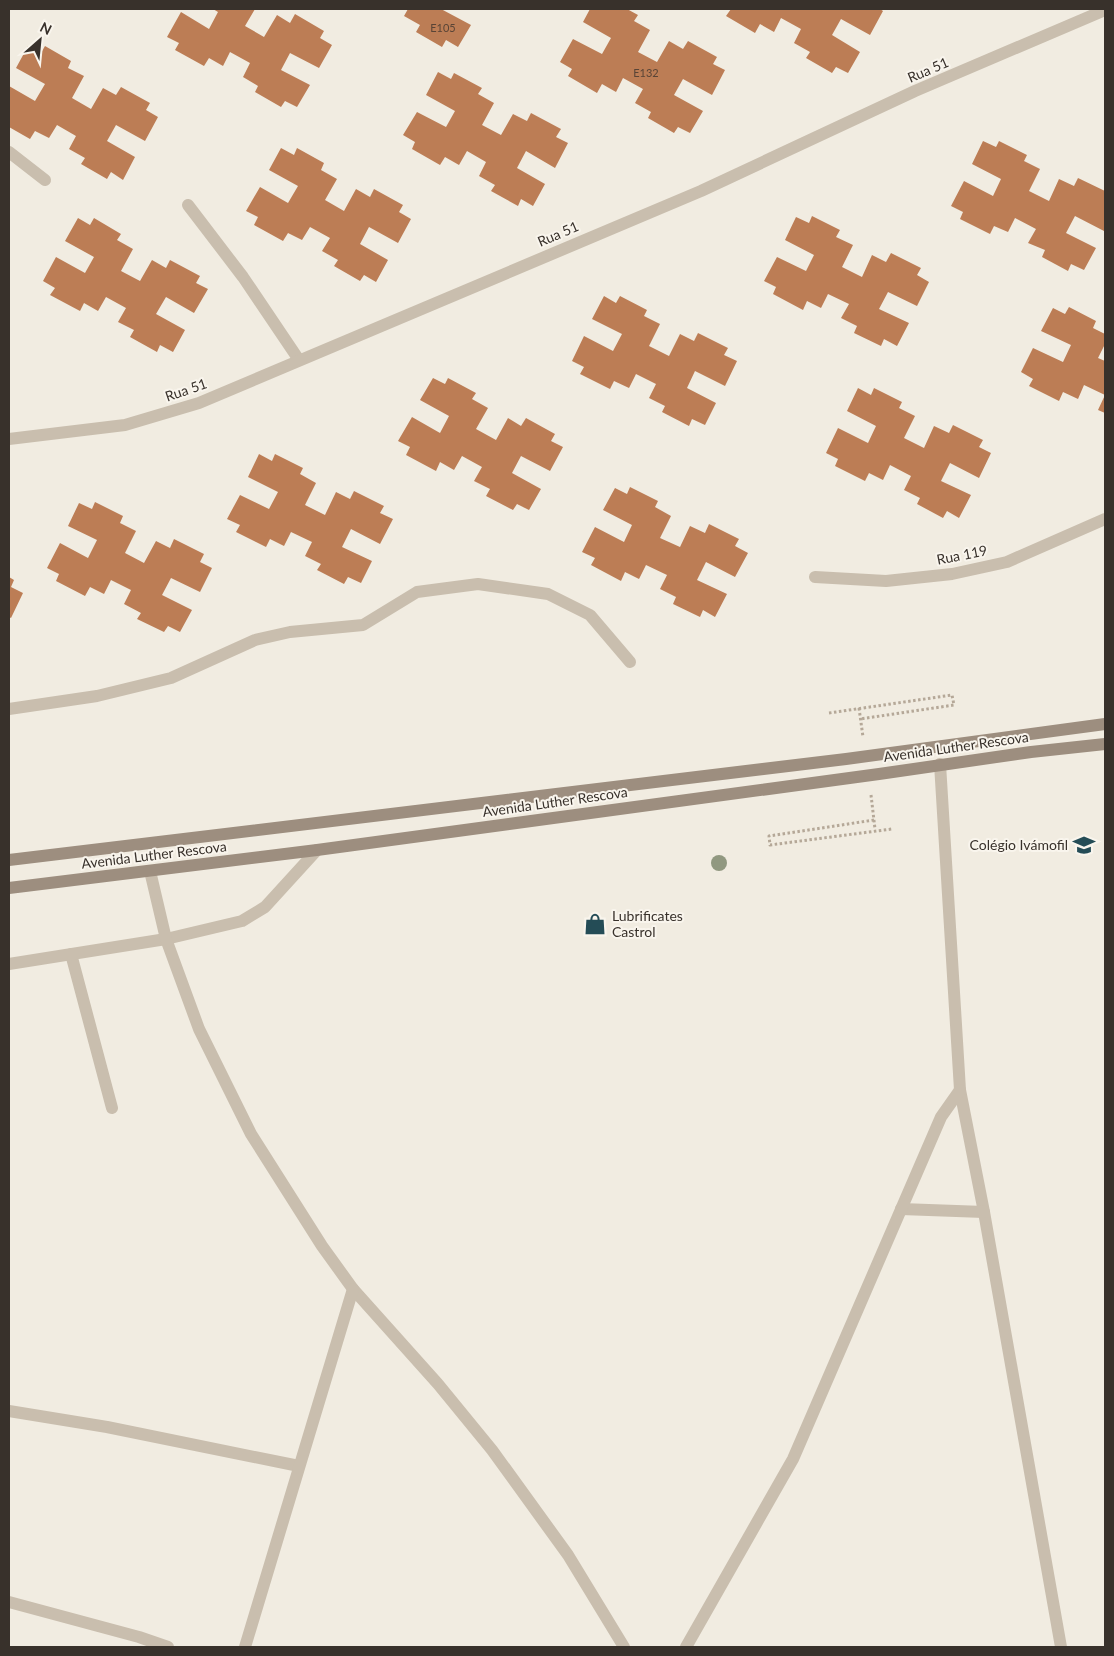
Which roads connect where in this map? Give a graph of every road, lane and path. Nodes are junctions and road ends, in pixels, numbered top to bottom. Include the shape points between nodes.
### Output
1 (1105, 10) edge
2 (9, 152) edge
3 (45, 180) dead end
4 (188, 205) dead end
5 (300, 360) junction
6 (9, 439) edge
7 (1105, 519) edge
8 (815, 577) dead end
9 (630, 662) dead end
10 (9, 709) edge
11 (829, 713) dead end
12 (860, 719) dead end
13 (1105, 724) edge
14 (1105, 744) edge
15 (940, 764) junction
16 (874, 820) dead end
17 (892, 829) dead end
18 (317, 850) junction
19 (9, 860) edge
20 (150, 871) junction
21 (9, 888) edge
22 (166, 939) junction
23 (71, 954) junction
24 (9, 964) edge
25 (960, 1090) junction
26 (112, 1108) dead end
27 (901, 1209) junction
28 (984, 1212) junction
29 (353, 1289) junction
30 (9, 1411) edge
31 (299, 1466) junction
32 (9, 1602) edge
33 (168, 1647) edge
34 (245, 1647) edge
35 (624, 1647) edge
36 (686, 1647) edge
37 (1060, 1647) edge

1 - 5 street, Rua 51 via 701,190
2 - 3 street
4 - 5 street
5 - 6 street, Rua 51 via 199,402 125,425
7 - 8 street, Rua 119 via 1007,562 952,574 886,581
9 - 10 street via 590,615 548,594 478,584 417,592 363,625 290,632 255,640 171,678 97,696
11 - 12 path via 952,696 954,704
13 - 19 main road, Avenida Luther Rescova via 846,759
14 - 15 main road, Avenida Luther Rescova
15 - 18 main road, Avenida Luther Rescova
15 - 25 street
16 - 17 path via 769,836 770,845
18 - 20 main road, Avenida Luther Rescova
18 - 22 street via 264,907 242,921
20 - 21 main road, Avenida Luther Rescova
20 - 22 street
22 - 23 street
22 - 29 street via 199,1029 252,1134
23 - 24 street
23 - 26 street
25 - 27 street via 941,1117
25 - 28 street
27 - 28 street
27 - 36 street via 793,1459
28 - 37 street
29 - 31 street
29 - 35 street via 492,1450 568,1555
30 - 31 street via 107,1427
31 - 34 street
32 - 33 street

